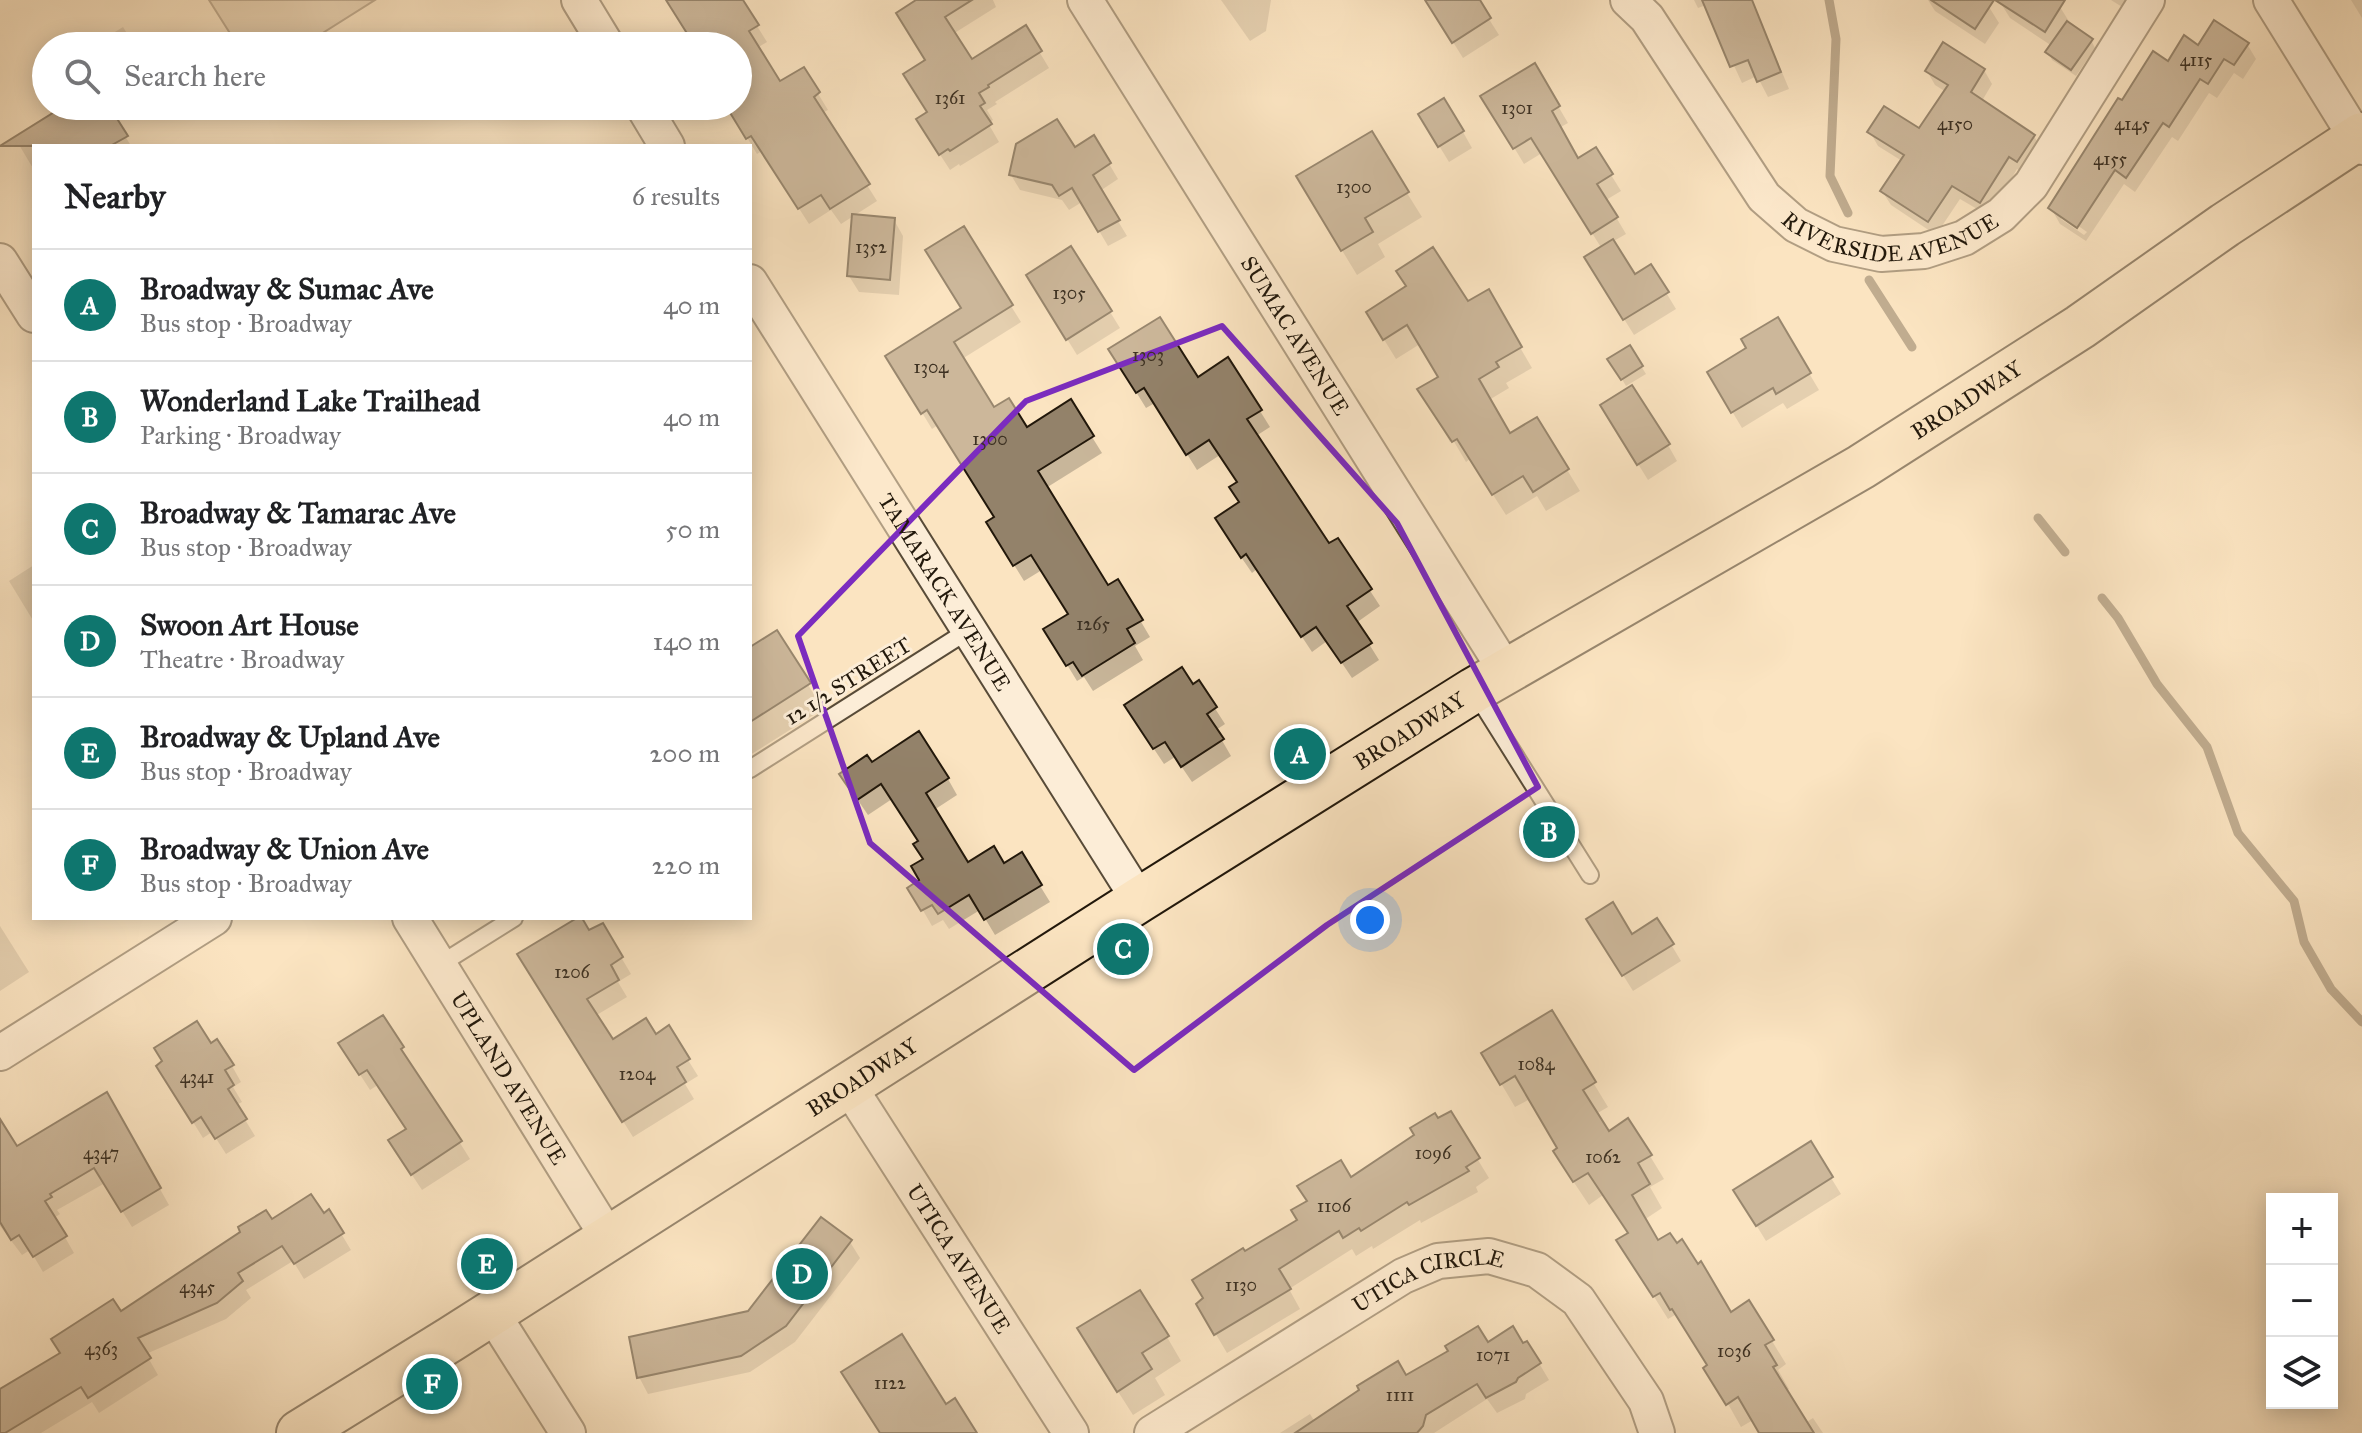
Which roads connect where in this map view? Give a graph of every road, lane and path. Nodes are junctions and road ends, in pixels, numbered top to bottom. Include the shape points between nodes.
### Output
1 (579, 0) edge
2 (1085, 0) edge
3 (1628, 0) edge
4 (2147, 0) edge
5 (2271, 0) edge
6 (598, 32) edge
7 (651, 120) edge
8 (2360, 141) edge
9 (666, 144) edge
10 (0, 261) edge
11 (752, 285) edge
12 (32, 312) edge
13 (969, 630) junction
14 (1490, 681) junction
15 (752, 768) edge
16 (1590, 875) dead end
17 (1139, 900) junction
18 (211, 920) edge
19 (411, 920) edge
20 (511, 920) edge
21 (439, 965) junction
22 (0, 1053) edge
23 (848, 1085) junction
24 (609, 1239) junction
25 (492, 1313) junction
26 (299, 1433) edge
27 (568, 1433) edge
28 (1071, 1433) edge
29 (1152, 1433) edge
30 (1657, 1433) edge

1 - 6 street
2 - 14 street, SUMAC AVENUE
3 - 4 street, RIVERSIDE AVENUE via 1647,18 1764,197 1796,225 1834,244 1881,254 1924,251 1964,238 2001,215 2031,185
5 - 8 street
7 - 9 street
8 - 14 main road, BROADWAY via 1861,467
10 - 12 street
11 - 13 street, TAMARACK AVENUE
13 - 15 lane, 12 1/2 STREET
13 - 17 street, TAMARACK AVENUE
14 - 16 lane
14 - 17 main road, BROADWAY
17 - 23 main road, BROADWAY
18 - 22 street
19 - 21 street, UPLAND AVENUE
20 - 21 lane
21 - 24 street, UPLAND AVENUE
23 - 24 main road, BROADWAY
23 - 28 street, UTICA AVENUE
24 - 25 main road, BROADWAY
25 - 26 main road, BROADWAY
25 - 27 street
29 - 30 street, UTICA CIRCLE via 1403,1276 1438,1261 1489,1256 1537,1270 1578,1300 1646,1401

